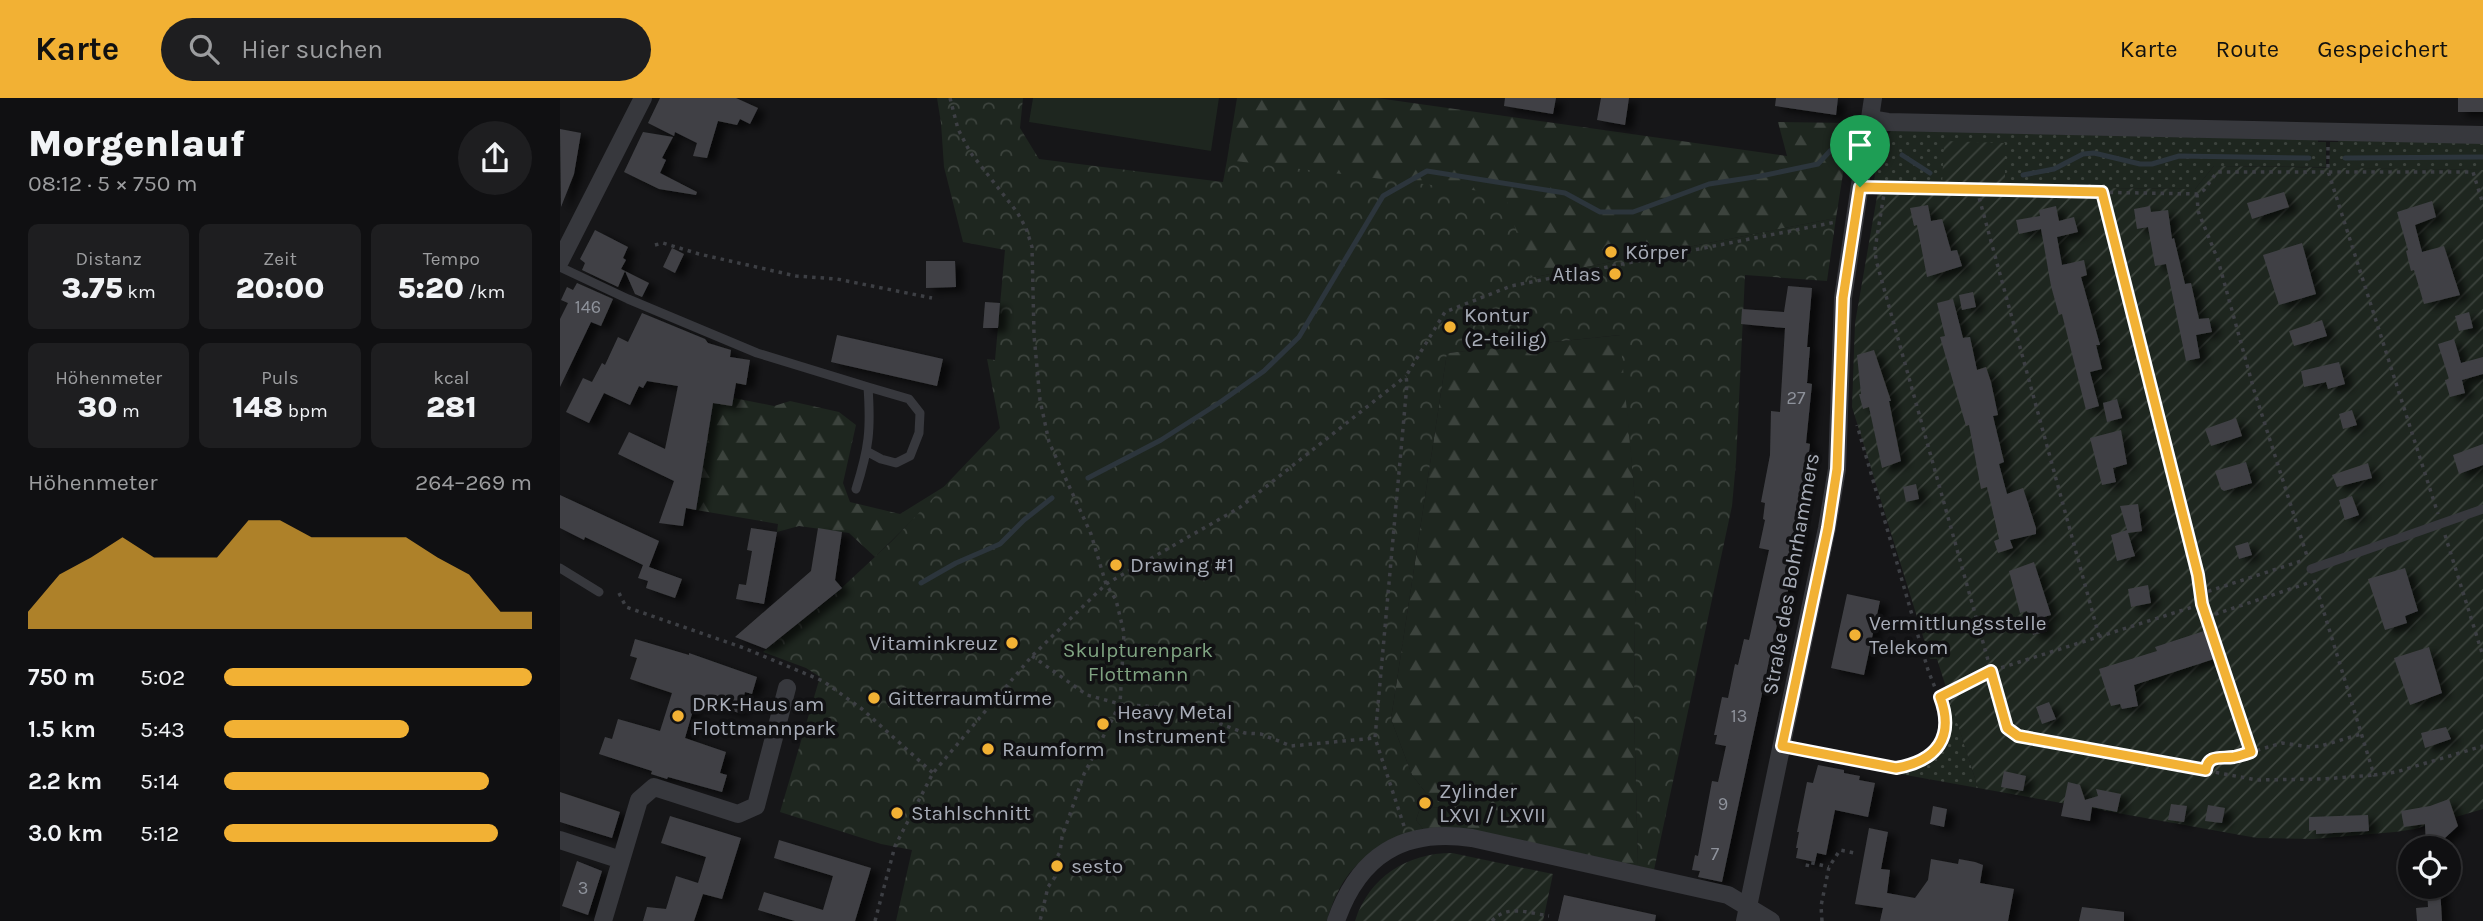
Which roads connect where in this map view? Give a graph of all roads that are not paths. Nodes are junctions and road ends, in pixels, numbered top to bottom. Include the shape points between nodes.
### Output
1 (643, 98) edge
2 (1873, 98) edge
3 (1870, 119) junction
4 (2483, 135) edge
5 (560, 261) edge
6 (560, 267) edge
7 (868, 387) junction
8 (868, 452) junction
9 (856, 489) dead end
10 (2483, 509) edge
11 (560, 568) edge
12 (2311, 569) road end
13 (599, 592) dead end
14 (787, 688) dead end
15 (560, 840) edge
16 (621, 860) junction
17 (1746, 914) edge
18 (603, 921) edge
19 (1336, 921) edge
20 (1771, 921) edge

1 - 5 street
2 - 3 street, Straße des Bohrhammers
3 - 4 street
3 - 17 street, Straße des Bohrhammers via 1843,298 1837,469 1828,528
6 - 7 lane via 757,353
7 - 8 lane
7 - 8 lane via 909,399 920,413 910,457 897,463
8 - 9 lane
10 - 12 lane
11 - 13 lane
14 - 16 street via 756,806 738,814 654,787 639,800
15 - 16 street
16 - 18 street
17 - 19 street via 1728,895 1472,838 1440,835 1408,841 1365,869 1352,885
17 - 20 street

